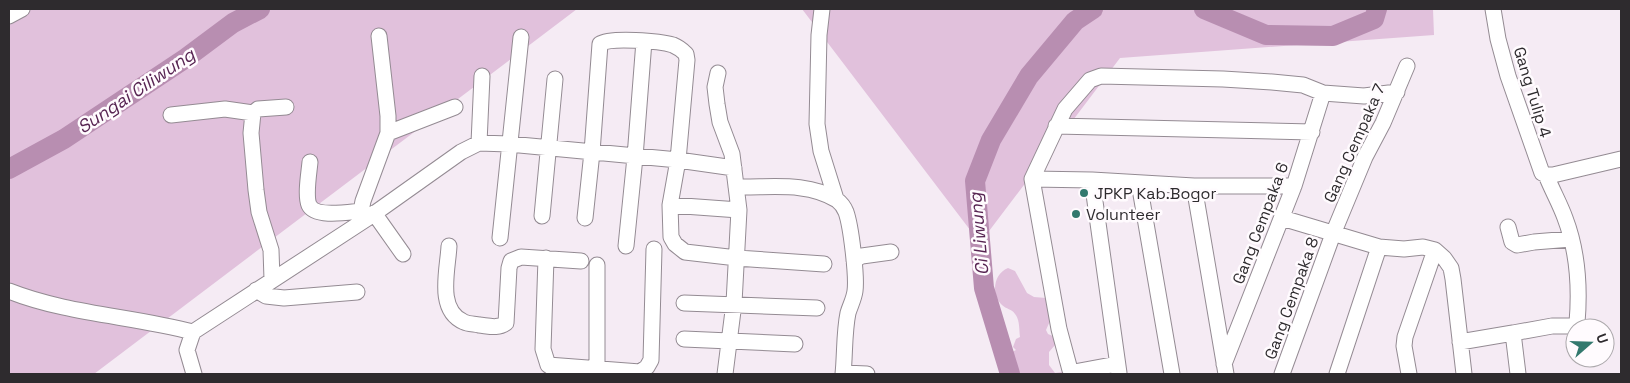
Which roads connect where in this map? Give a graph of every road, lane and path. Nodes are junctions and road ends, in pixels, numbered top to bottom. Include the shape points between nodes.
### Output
1 (22, 9) edge
2 (822, 9) edge
3 (1493, 9) edge
4 (9, 16) edge
5 (379, 36) dead end
6 (521, 37) dead end
7 (644, 41) junction
8 (1408, 66) dead end
9 (718, 73) dead end
10 (482, 76) dead end
11 (556, 79) dead end
12 (1397, 92) junction
13 (1323, 93) junction
14 (286, 107) dead end
15 (455, 107) dead end
16 (253, 113) junction
17 (171, 115) dead end
18 (1056, 126) junction
19 (1312, 132) junction
20 (388, 133) junction
21 (479, 143) junction
22 (510, 144) junction
23 (550, 148) junction
24 (592, 152) junction
25 (635, 157) junction
26 (1621, 159) edge
27 (678, 160) junction
28 (310, 162) dead end
29 (734, 168) junction
30 (1549, 175) junction
31 (1032, 179) junction
32 (1092, 180) junction
33 (1139, 183) junction
34 (1194, 186) junction
35 (1294, 186) junction
36 (736, 188) junction
37 (836, 199) junction
38 (670, 205) junction
39 (738, 210) junction
40 (368, 214) junction
41 (542, 216) dead end
42 (585, 218) dead end
43 (1282, 218) junction
44 (1508, 227) dead end
45 (1333, 234) junction
46 (500, 238) dead end
47 (1571, 239) junction
48 (449, 246) dead end
49 (626, 246) dead end
50 (1379, 247) junction
51 (654, 249) dead end
52 (1435, 250) junction
53 (891, 252) dead end
54 (403, 254) dead end
55 (546, 258) junction
56 (737, 258) junction
57 (854, 260) junction
58 (581, 261) dead end
59 (824, 264) dead end
60 (597, 265) dead end
61 (272, 279) junction
62 (256, 290) junction
63 (9, 291) edge
64 (357, 292) dead end
65 (684, 303) dead end
66 (734, 304) junction
67 (818, 308) dead end
68 (193, 332) junction
69 (1513, 333) junction
70 (684, 339) dead end
71 (730, 341) junction
72 (1460, 342) junction
73 (795, 344) dead end
74 (548, 364) junction
75 (597, 369) junction
76 (1118, 369) edge
77 (1225, 369) edge
78 (844, 373) edge
79 (194, 374) edge
80 (561, 374) edge
81 (725, 374) edge
82 (867, 374) edge
83 (1172, 374) edge
84 (1282, 374) edge
85 (1338, 374) edge
86 (1409, 374) edge
87 (1464, 374) edge
88 (1518, 374) edge

1 - 4 street
2 - 37 street via 817,124 821,151
3 - 30 street, Gang Tulip 4 via 1508,76 1538,165
5 - 20 street
6 - 22 street
7 - 24 street via 610,40 600,44
7 - 25 street
7 - 27 street via 672,45 686,54
8 - 12 street, Gang Cempaka 7
9 - 29 street via 715,87 718,113
10 - 21 street
11 - 23 street
12 - 13 street via 1364,96
12 - 45 street, Gang Cempaka 7
13 - 18 street via 1303,85 1272,82 1100,76 1090,80 1065,109
13 - 19 street, Gang Cempaka 6
14 - 16 street via 258,109
15 - 20 street
16 - 17 street via 225,109
16 - 61 street via 251,132 258,212 271,250
18 - 19 street
18 - 31 street
19 - 35 street, Gang Cempaka 6
20 - 40 street via 368,187
21 - 22 street
21 - 40 street
22 - 23 street
22 - 46 street
23 - 24 street
23 - 41 street
24 - 25 street
24 - 42 street
25 - 27 street
25 - 49 street
26 - 30 street
27 - 29 street
27 - 38 street
28 - 40 street via 310,207 323,213
29 - 36 street
30 - 47 street, Gang Tulip 4
31 - 32 street
31 - 76 street via 1059,329 1070,370
32 - 33 street
32 - 76 street
33 - 34 street
33 - 83 street
34 - 35 street
34 - 77 street
35 - 43 street, Gang Cempaka 6
36 - 37 street via 795,186
36 - 39 street
37 - 57 street via 846,210
38 - 39 street
38 - 56 street via 671,237 685,252
39 - 56 street
40 - 54 street
40 - 61 street
43 - 45 street
43 - 77 street, Gang Cempaka 6
44 - 47 street via 1516,246
45 - 50 street
45 - 84 street, Gang Cempaka 8
47 - 69 street, Gang Tulip 4 via 1579,280 1576,324
48 - 55 street via 448,306 464,322 491,327 501,327 506,323 511,261 521,257
50 - 52 street
50 - 85 street
51 - 75 street via 651,360 640,372
52 - 72 street via 1451,268 1454,279
52 - 86 street via 1405,337
53 - 57 street
55 - 58 street
55 - 74 street via 543,348
56 - 59 street
56 - 66 street
57 - 78 street via 855,291 848,314
60 - 75 street
61 - 62 street
62 - 64 street via 266,296 284,298
62 - 68 street
63 - 68 street via 50,304
65 - 66 street
66 - 67 street
66 - 71 street
68 - 79 street via 187,350
69 - 72 street
69 - 88 street
70 - 71 street
71 - 73 street
71 - 81 street
72 - 87 street
74 - 75 street
74 - 80 street
78 - 82 street

